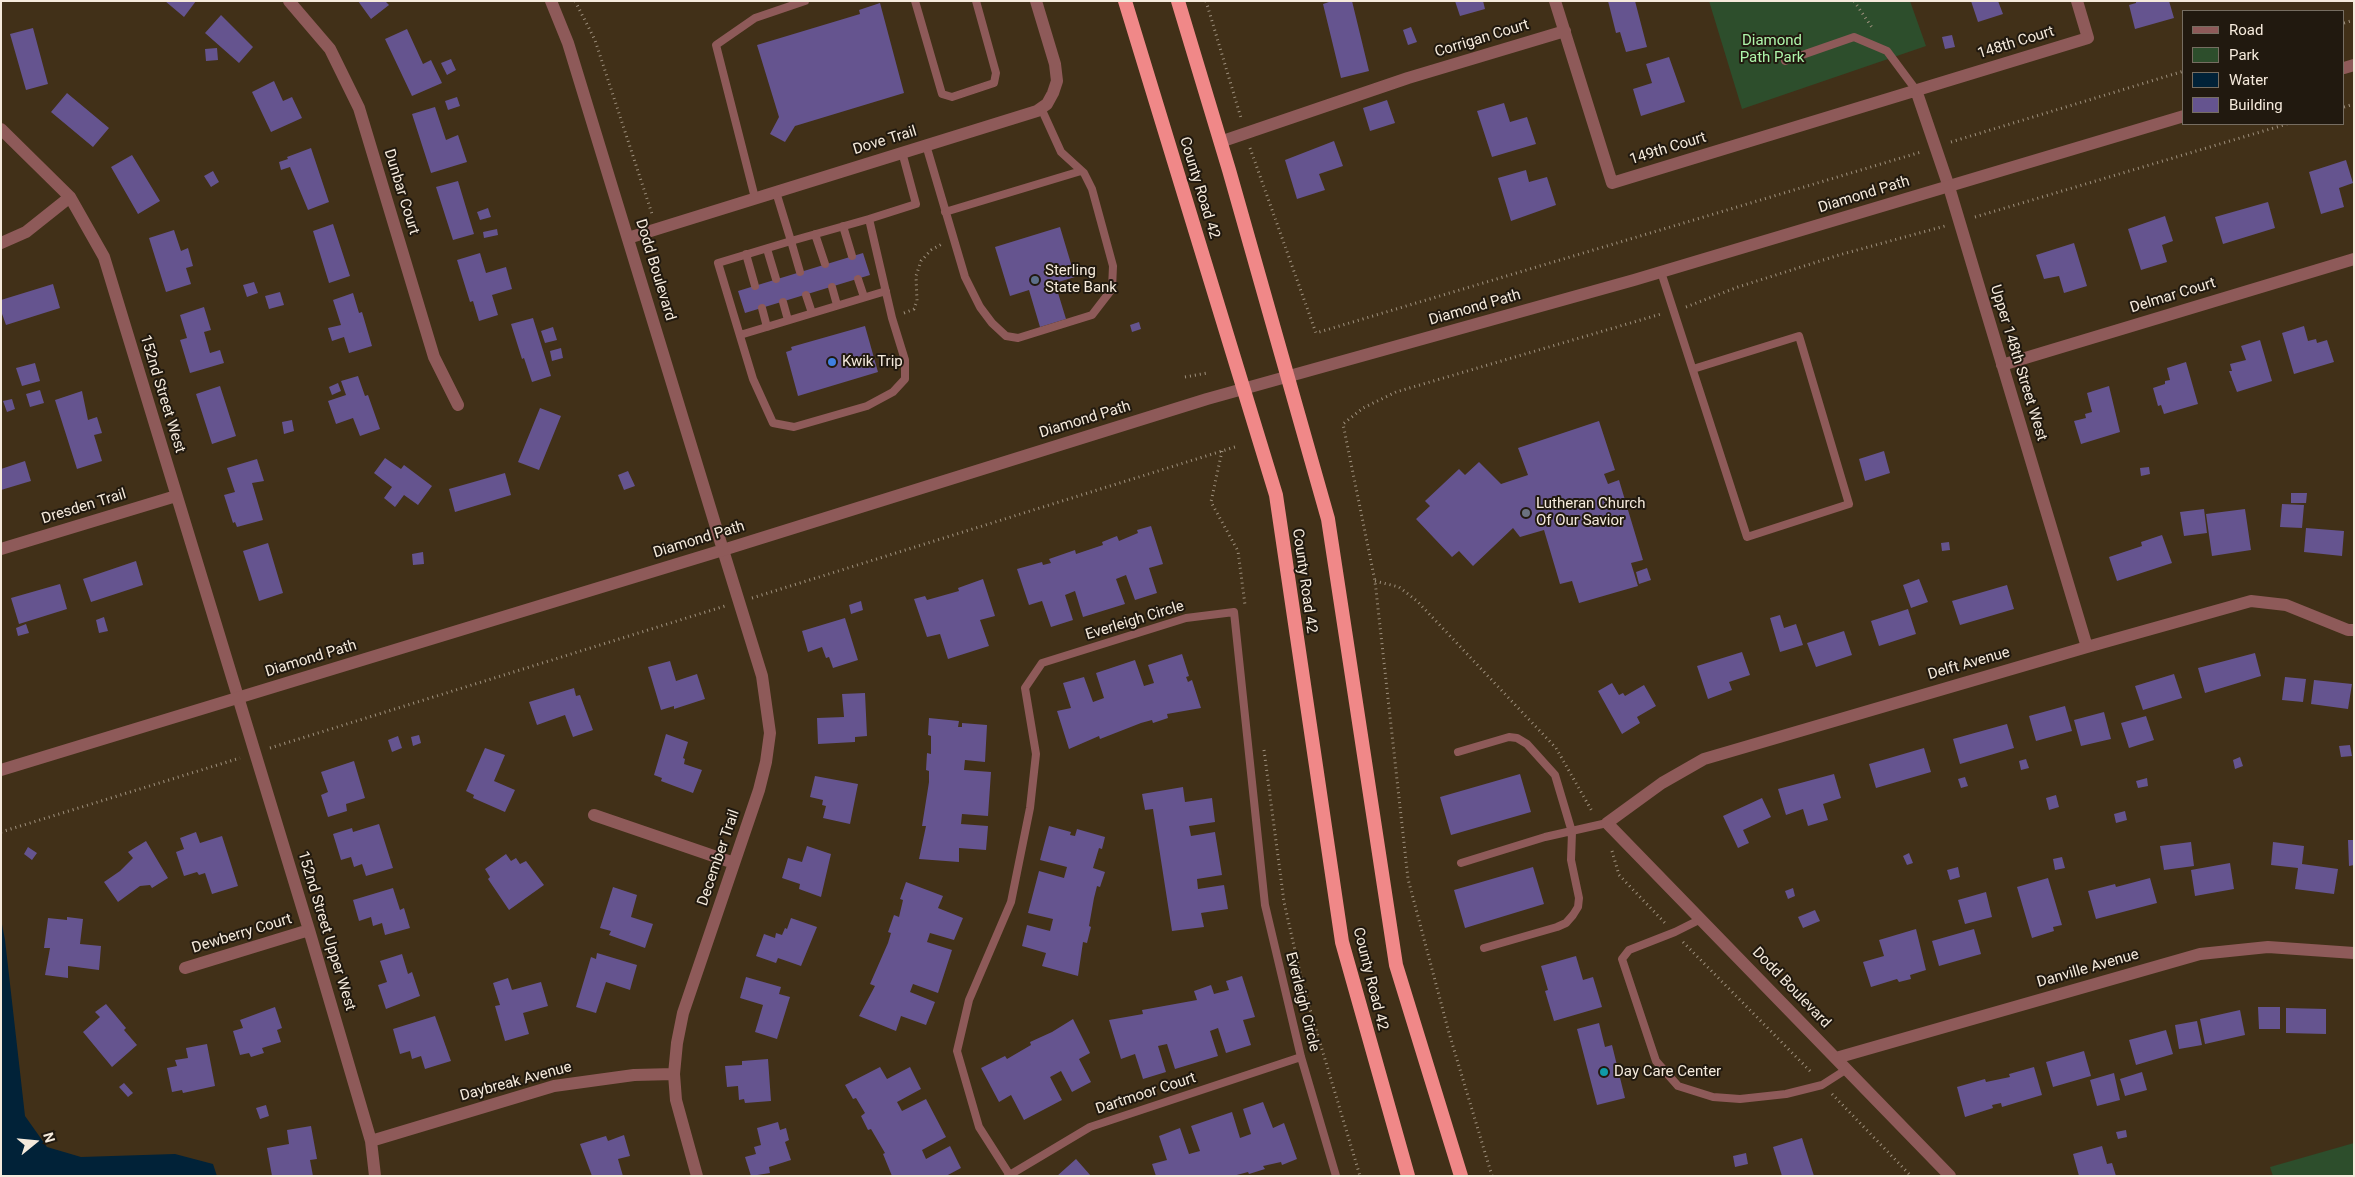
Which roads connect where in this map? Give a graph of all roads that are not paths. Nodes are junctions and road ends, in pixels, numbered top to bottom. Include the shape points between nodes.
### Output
1 (289, 1) edge
2 (551, 1) edge
3 (805, 1) edge
4 (915, 1) edge
5 (976, 1) edge
6 (1036, 1) edge
7 (1125, 1) edge
8 (1178, 1) edge
9 (1555, 1) edge
10 (2077, 1) edge
11 (1565, 31) junction
12 (1785, 61) dead end
13 (1916, 90) junction
14 (1041, 108) junction
15 (2182, 117) edge
16 (1, 129) edge
17 (1220, 142) junction
18 (926, 145) junction
19 (902, 152) junction
20 (1081, 170) junction
21 (1949, 187) junction
22 (776, 192) junction
23 (70, 198) junction
24 (755, 198) junction
25 (945, 212) junction
26 (869, 219) junction
27 (843, 226) junction
28 (815, 234) junction
29 (628, 238) junction
30 (791, 242) junction
31 (1, 244) edge
32 (767, 248) junction
33 (746, 254) junction
34 (852, 256) dead end
35 (2354, 258) edge
36 (825, 264) dead end
37 (800, 272) dead end
38 (1661, 272) junction
39 (776, 279) dead end
40 (858, 279) dead end
41 (755, 286) dead end
42 (832, 287) dead end
43 (886, 291) junction
44 (806, 295) dead end
45 (864, 297) junction
46 (783, 302) dead end
47 (837, 305) junction
48 (762, 308) dead end
49 (812, 313) junction
50 (788, 320) junction
51 (767, 327) junction
52 (740, 336) junction
53 (2002, 365) junction
54 (1692, 369) junction
55 (1286, 378) junction
56 (1244, 389) junction
57 (458, 405) dead end
58 (176, 496) junction
59 (1, 549) edge
60 (723, 550) junction
61 (2354, 630) edge
62 (2087, 647) junction
63 (238, 698) junction
64 (1458, 752) dead end
65 (1, 770) edge
66 (594, 815) dead end
67 (1607, 823) junction
68 (1572, 832) junction
69 (734, 863) junction
70 (1461, 863) dead end
71 (1701, 919) junction
72 (309, 930) junction
73 (1484, 948) dead end
74 (2354, 952) edge
75 (185, 968) dead end
76 (1301, 1057) junction
77 (1836, 1058) junction
78 (1847, 1069) junction
79 (674, 1074) junction
80 (371, 1141) junction
81 (1008, 1175) edge
82 (375, 1176) edge
83 (697, 1176) edge
84 (1336, 1176) edge
85 (1408, 1176) edge
86 (1461, 1176) edge
87 (1950, 1176) edge

1 - 57 street, Dunbar Court via 330,49 359,108 434,357
2 - 29 street, Dodd Boulevard via 568,43
3 - 24 lane via 755,18 716,45
4 - 5 lane via 942,94 952,96 994,83 996,73
6 - 14 street via 1057,81 1053,93
7 - 56 highway, County Road 42
8 - 17 highway, County Road 42
9 - 11 street, 149th Court
10 - 13 street, 148th Court via 2088,38
11 - 13 street, 149th Court via 1612,183
11 - 17 street, Corrigan Court via 1408,78
12 - 13 lane via 1854,37 1887,51
13 - 21 street, Upper 148th Street West
14 - 18 street, Dove Trail
14 - 20 lane via 1061,152
15 - 21 street, Diamond Path
16 - 23 street, 152nd Street West
17 - 55 highway, County Road 42
18 - 19 street, Dove Trail
18 - 25 lane
19 - 22 street, Dove Trail
19 - 26 lane via 916,204
20 - 25 lane
20 - 25 lane via 1092,189 1113,266 1112,289 1092,316 1018,338 1006,336 980,307 965,277
21 - 38 street, Diamond Path
21 - 53 street, Upper 148th Street West
22 - 24 street, Dove Trail
22 - 30 lane
23 - 31 street via 26,232
23 - 58 street, 152nd Street West via 104,257
24 - 29 street, Dove Trail
26 - 27 lane
26 - 43 lane
27 - 28 lane
27 - 34 lane
28 - 30 lane
28 - 36 lane
29 - 60 street, Dodd Boulevard
30 - 32 lane
30 - 37 lane
32 - 33 lane
32 - 39 lane
33 - 41 lane
33 - 52 lane via 718,262
35 - 53 street, Delmar Court
38 - 54 lane
38 - 55 street, Diamond Path
40 - 45 lane
42 - 47 lane
43 - 45 lane
43 - 52 lane via 905,360 905,379 893,392 866,406 794,427 773,423 753,379
44 - 49 lane
45 - 47 lane
46 - 50 lane
47 - 49 lane
48 - 51 lane
49 - 50 lane
50 - 51 lane
51 - 52 lane
53 - 62 street, Upper 148th Street West
54 - 54 lane via 1747,537 1849,504 1799,336
55 - 56 street, Diamond Path
55 - 86 highway, County Road 42 via 1328,519 1396,965
56 - 60 street, Diamond Path
56 - 85 highway, County Road 42 via 1276,495 1342,942
58 - 59 street, Dresden Trail
58 - 63 street, 152nd Street West
60 - 63 street, Diamond Path
60 - 69 street, December Trail via 762,676 770,733 759,790
61 - 62 street, Delft Avenue via 2286,605 2251,601
62 - 67 street, Delft Avenue via 1704,759 1662,783
63 - 65 street, Diamond Path
63 - 72 street, 152nd Street Upper West
64 - 68 lane via 1509,737 1527,744 1555,775
66 - 69 street
67 - 68 lane
67 - 71 street, Dodd Boulevard
68 - 70 lane via 1544,837
68 - 73 lane via 1570,860 1579,898 1573,916 1557,927
69 - 79 street, December Trail via 682,1013
71 - 77 street, Dodd Boulevard
71 - 78 lane via 1629,950 1622,959 1656,1061 1678,1086 1713,1097 1740,1099 1786,1094 1822,1084
72 - 75 street, Dewberry Court
72 - 80 street, 152nd Street Upper West
74 - 77 street, Danville Avenue via 2268,947 2200,954
76 - 81 lane, Dartmoor Court via 1090,1128
76 - 81 lane, Everleigh Circle via 1265,905 1234,612 1186,618 1042,663 1025,688 1036,754 1030,808 1010,902 969,1000 957,1050 979,1127
76 - 84 lane, Everleigh Circle
77 - 78 street, Dodd Boulevard
78 - 87 street, Dodd Boulevard
79 - 80 street, Daybreak Avenue via 634,1075 554,1086
79 - 83 street, December Trail via 676,1100
80 - 82 street, 152nd Street Upper West

